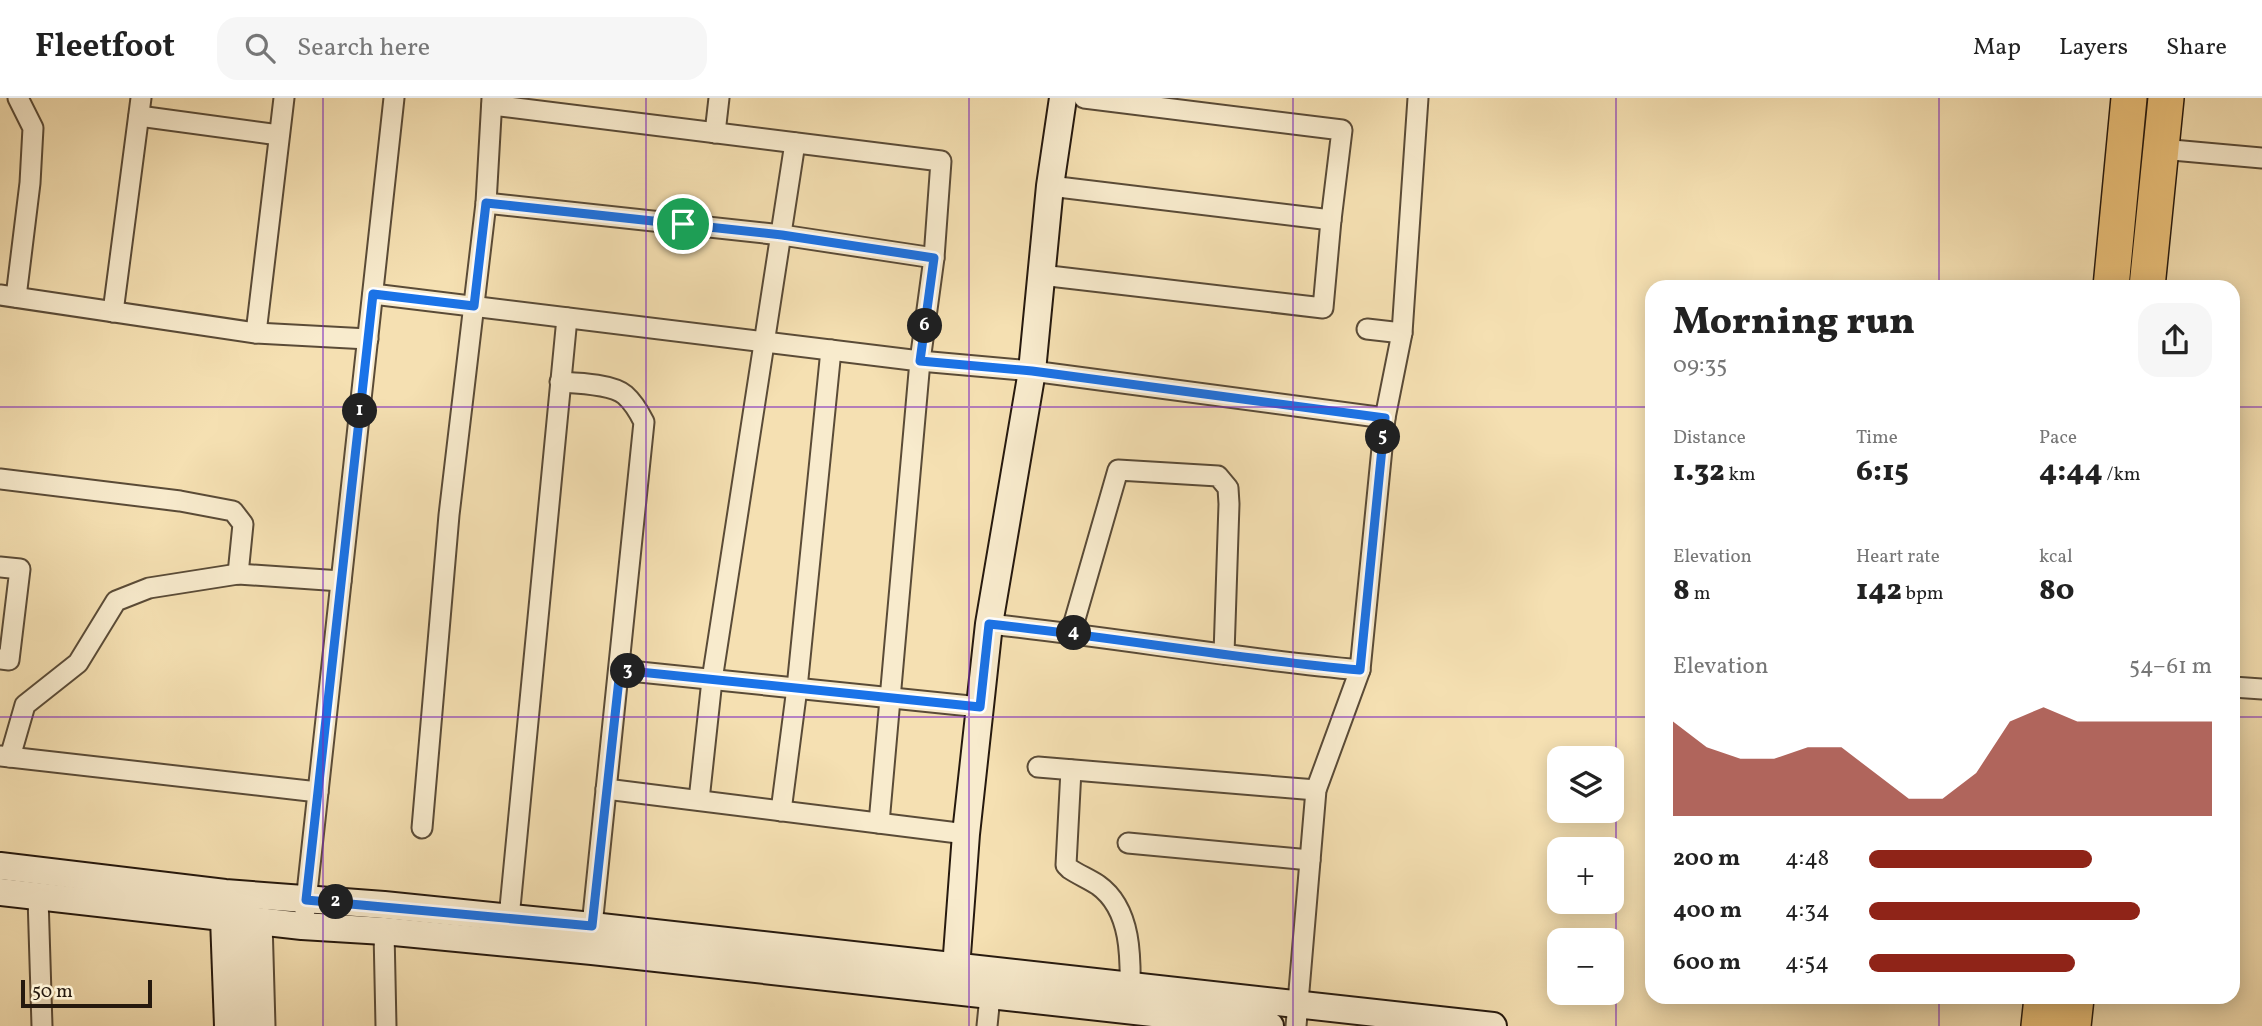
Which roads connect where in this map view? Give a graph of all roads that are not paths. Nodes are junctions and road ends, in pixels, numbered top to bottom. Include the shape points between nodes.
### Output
1 (18, 98) edge
2 (284, 98) edge
3 (394, 98) edge
4 (719, 98) edge
5 (1063, 98) edge
6 (1084, 98) edge
7 (1418, 98) edge
8 (2129, 98) edge
9 (2166, 98) edge
10 (492, 102) edge
11 (140, 107) edge
12 (715, 132) junction
13 (279, 135) junction
14 (795, 142) junction
15 (2161, 149) junction
16 (2262, 158) edge
17 (1050, 186) junction
18 (486, 203) junction
19 (1331, 220) junction
20 (782, 235) junction
21 (934, 258) junction
22 (1041, 275) junction
23 (2112, 280) edge
24 (2148, 280) edge
25 (373, 294) junction
26 (8, 296) edge
27 (474, 306) junction
28 (113, 312) junction
29 (567, 318) junction
30 (1367, 329) dead end
31 (256, 333) junction
32 (1402, 333) junction
33 (368, 339) junction
34 (763, 343) junction
35 (831, 350) junction
36 (920, 361) junction
37 (1032, 371) junction
38 (560, 382) junction
39 (1385, 418) junction
40 (0, 479) edge
41 (0, 567) edge
42 (238, 574) junction
43 (341, 581) junction
44 (989, 624) junction
45 (1071, 633) junction
46 (1224, 654) junction
47 (0, 659) edge
48 (620, 670) junction
49 (1360, 670) junction
50 (712, 680) junction
51 (2240, 687) edge
52 (797, 688) junction
53 (2262, 689) edge
54 (889, 698) junction
55 (980, 707) junction
56 (5, 757) edge
57 (1038, 767) dead end
58 (1071, 770) junction
59 (606, 789) junction
60 (1316, 790) junction
61 (318, 792) junction
62 (699, 800) junction
63 (781, 811) junction
64 (879, 823) junction
65 (422, 828) dead end
66 (966, 834) junction
67 (1128, 843) dead end
68 (1310, 860) junction
69 (0, 866) edge
70 (0, 892) edge
71 (38, 897) junction
72 (305, 913) junction
73 (509, 918) junction
74 (243, 919) junction
75 (592, 926) junction
76 (384, 930) junction
77 (957, 968) junction
78 (990, 996) junction
79 (2041, 1004) edge
80 (2075, 1004) edge
81 (1134, 1008) edge
82 (1297, 1014) edge
83 (1392, 1020) edge
84 (42, 1026) edge
85 (228, 1026) edge
86 (246, 1026) edge
87 (265, 1026) edge
88 (386, 1026) edge
89 (987, 1026) edge
90 (1270, 1026) edge
91 (1493, 1026) edge
92 (2039, 1026) edge
93 (2073, 1026) edge

1 - 26 street via 33,128 30,183
2 - 13 street
3 - 25 street
4 - 12 street
5 - 17 street
6 - 19 street via 1342,130
7 - 32 street
8 - 23 highway
9 - 15 highway
10 - 12 street
10 - 18 street
11 - 13 street
11 - 28 street
12 - 14 street
13 - 31 street
14 - 20 street
14 - 21 street via 941,161
15 - 16 street
15 - 24 highway
17 - 19 street
17 - 22 street
18 - 20 street
18 - 27 street
19 - 22 street via 1323,308
20 - 21 street
20 - 34 street
21 - 36 street
22 - 37 street
25 - 27 street
25 - 33 street
26 - 28 street
27 - 29 street
27 - 65 street via 449,515
28 - 31 street
29 - 34 street
29 - 38 street
30 - 32 street
31 - 33 street
32 - 39 street
33 - 43 street
34 - 35 street
34 - 50 street
35 - 36 street
35 - 52 street
36 - 37 street
36 - 54 street
37 - 39 street
37 - 44 street
38 - 48 street via 623,393 644,422
38 - 73 street
39 - 49 street
40 - 42 street via 233,511 243,524
41 - 47 street via 20,569 9,660
42 - 43 street
42 - 56 street via 149,589 116,601 78,663 26,705
43 - 61 street
44 - 45 street
44 - 55 street
45 - 46 street
45 - 46 street via 1118,470 1218,476 1228,488 1229,504
46 - 49 street
48 - 50 street
48 - 59 street
49 - 60 street
50 - 52 street
50 - 62 street
51 - 53 street
52 - 54 street
52 - 63 street
54 - 55 street
54 - 64 street
55 - 66 street
56 - 61 street
57 - 58 street
58 - 60 street
58 - 81 street via 1066,865 1106,892 1124,921
59 - 62 street
59 - 75 street
60 - 68 street
61 - 72 street
62 - 63 street
63 - 64 street
64 - 66 street
66 - 77 street
67 - 68 street
68 - 82 street
69 - 72 street
70 - 71 street
71 - 74 street
71 - 84 street
72 - 73 street
72 - 74 street
72 - 76 street
73 - 75 street
74 - 85 street
74 - 86 street
74 - 87 street
75 - 77 street
76 - 78 street
76 - 88 street
77 - 81 street
78 - 81 street
78 - 89 street
79 - 92 highway
80 - 93 highway
81 - 82 street
81 - 90 street
82 - 83 street
83 - 91 street

